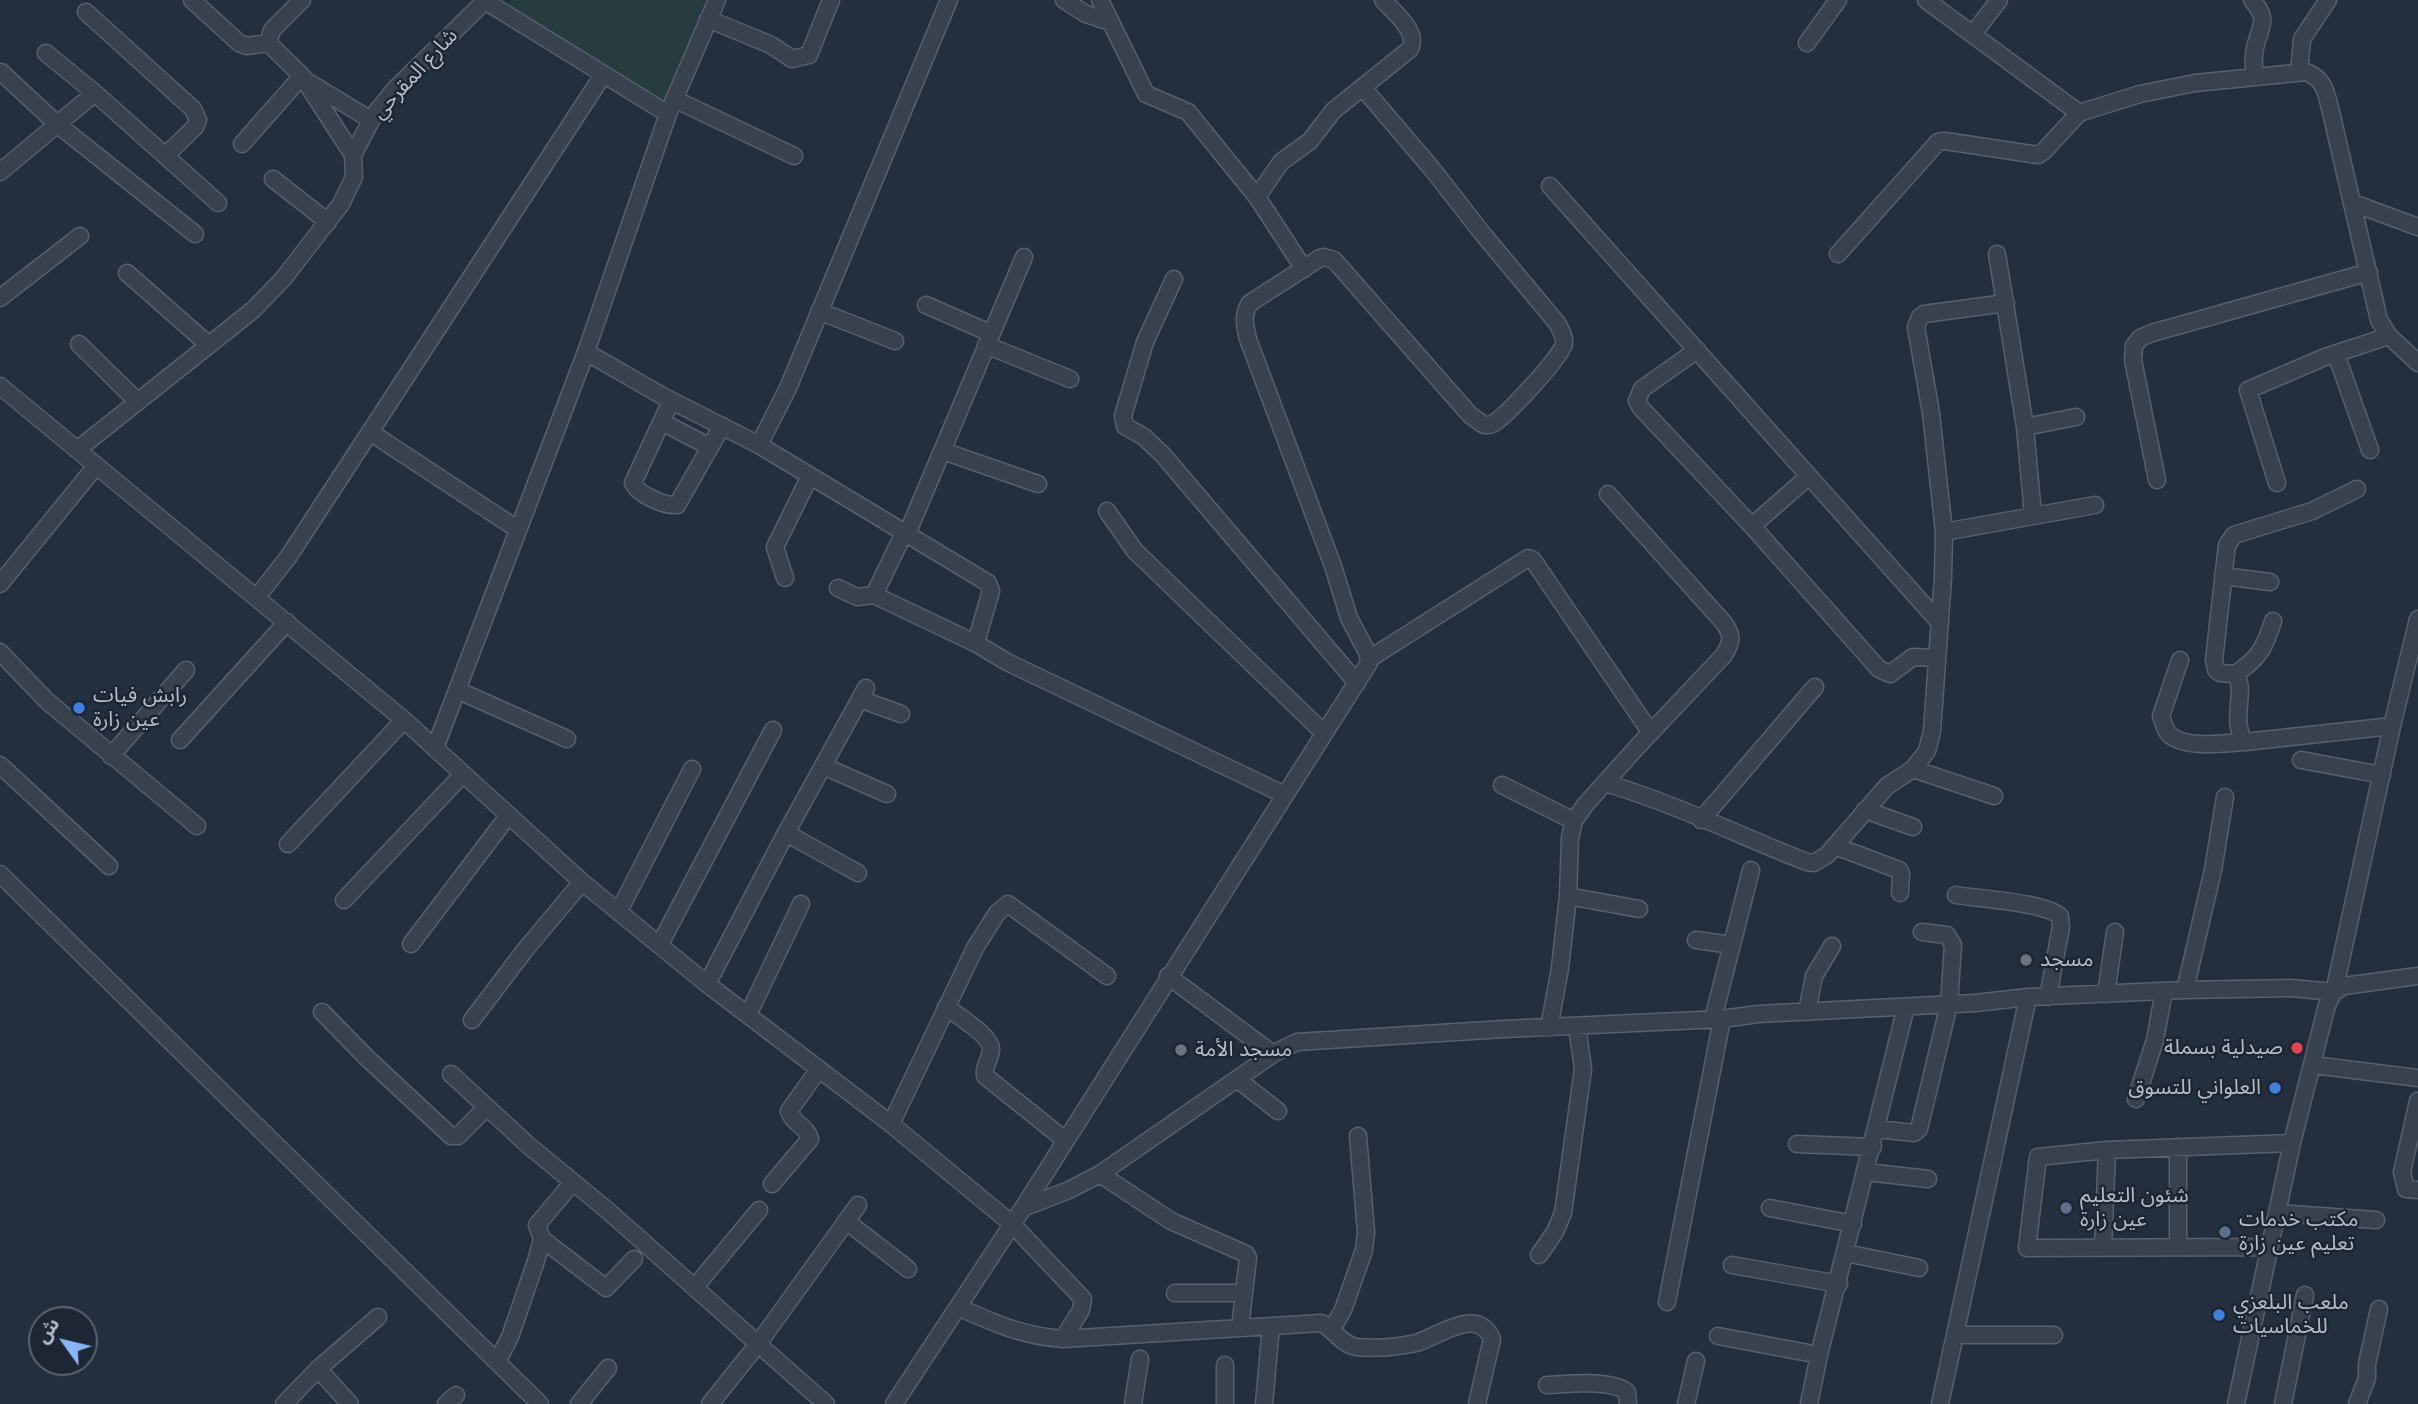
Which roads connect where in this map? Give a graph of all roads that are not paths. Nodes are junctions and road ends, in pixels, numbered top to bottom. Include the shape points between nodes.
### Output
1 (192, 0) edge
2 (302, 0) edge
3 (717, 0) edge
4 (831, 0) edge
5 (949, 0) edge
6 (1065, 0) edge
7 (1100, 0) edge
8 (1383, 0) edge
9 (1838, 0) edge
10 (1926, 0) edge
11 (1998, 0) edge
12 (2252, 0) edge
13 (2328, 0) edge
14 (485, 1) edge
15 (86, 12) dead end
16 (708, 19) junction
17 (1110, 22) junction
18 (1973, 34) junction
19 (268, 43) junction
20 (1807, 43) dead end
21 (46, 52) dead end
22 (1, 72) edge
23 (2300, 72) junction
24 (603, 75) junction
25 (2254, 77) junction
26 (303, 78) junction
27 (1363, 88) junction
28 (95, 93) junction
29 (671, 107) junction
30 (2079, 113) junction
31 (371, 120) junction
32 (57, 124) junction
33 (242, 144) dead end
34 (166, 155) junction
35 (353, 155) junction
36 (794, 156) dead end
37 (0, 172) edge
38 (273, 179) dead end
39 (1550, 186) dead end
40 (1257, 197) junction
41 (2353, 202) junction
42 (218, 203) dead end
43 (328, 222) junction
44 (2418, 227) edge
45 (194, 234) dead end
46 (80, 236) dead end
47 (1838, 254) dead end
48 (1997, 254) dead end
49 (1024, 257) dead end
50 (1304, 269) junction
51 (2369, 272) junction
52 (127, 273) dead end
53 (1174, 279) dead end
54 (0, 298) edge
55 (2006, 303) junction
56 (926, 305) dead end
57 (819, 311) junction
58 (2389, 336) junction
59 (988, 339) junction
60 (895, 341) dead end
61 (79, 344) dead end
62 (209, 345) junction
63 (1697, 350) junction
64 (586, 352) junction
65 (2336, 354) junction
66 (2418, 363) edge
67 (1070, 379) dead end
68 (0, 386) edge
69 (137, 401) junction
70 (671, 401) junction
71 (2076, 417) dead end
72 (662, 422) junction
73 (722, 426) junction
74 (2025, 427) junction
75 (370, 432) junction
76 (759, 445) junction
77 (710, 447) junction
78 (77, 450) junction
79 (943, 450) junction
80 (2370, 450) dead end
81 (96, 466) junction
82 (810, 476) junction
83 (1808, 477) junction
84 (2157, 480) dead end
85 (2277, 483) dead end
86 (1038, 484) dead end
87 (2357, 489) dead end
88 (1608, 494) dead end
89 (2095, 505) dead end
90 (1107, 511) dead end
91 (2034, 515) junction
92 (511, 525) dead end
93 (1752, 526) junction
94 (1944, 531) junction
95 (905, 534) junction
96 (2223, 576) junction
97 (785, 578) dead end
98 (2270, 582) dead end
99 (0, 584) edge
100 (838, 588) dead end
101 (874, 595) junction
102 (257, 597) junction
103 (2418, 619) edge
104 (2273, 621) dead end
105 (287, 622) junction
106 (1940, 623) junction
107 (977, 644) junction
108 (0, 652) edge
109 (1936, 658) junction
110 (1369, 659) junction
111 (2180, 660) dead end
112 (186, 670) dead end
113 (2235, 674) junction
114 (1357, 682) junction
115 (1815, 687) dead end
116 (457, 690) junction
117 (901, 714) dead end
118 (404, 720) junction
119 (2392, 726) junction
120 (773, 730) dead end
121 (1324, 733) junction
122 (1651, 733) junction
123 (566, 739) dead end
124 (180, 740) dead end
125 (2245, 742) junction
126 (435, 748) junction
127 (111, 756) junction
128 (2301, 760) dead end
129 (0, 765) edge
130 (823, 765) junction
131 (692, 769) dead end
132 (1913, 769) junction
133 (463, 774) junction
134 (2382, 775) junction
135 (1605, 783) junction
136 (1502, 785) dead end
137 (887, 794) dead end
138 (1285, 794) junction
139 (1994, 796) dead end
140 (2225, 797) dead end
141 (1865, 810) junction
142 (508, 816) junction
143 (1701, 820) junction
144 (1574, 821) junction
145 (197, 826) dead end
146 (1913, 827) dead end
147 (786, 833) junction
148 (288, 844) dead end
149 (1835, 846) junction
150 (108, 866) dead end
151 (1751, 870) dead end
152 (858, 873) dead end
153 (0, 874) edge
154 (582, 882) junction
155 (1900, 893) dead end
156 (1956, 895) dead end
157 (1568, 896) junction
158 (344, 900) dead end
159 (801, 904) dead end
160 (1639, 909) dead end
161 (619, 911) junction
162 (1922, 932) dead end
163 (2115, 932) dead end
164 (1696, 940) dead end
165 (411, 944) dead end
166 (660, 944) junction
167 (1732, 945) junction
168 (1832, 946) dead end
169 (1107, 976) dead end
170 (1168, 976) junction
171 (2418, 976) edge
172 (707, 984) junction
173 (2185, 990) junction
174 (2164, 991) junction
175 (2334, 992) junction
176 (2106, 994) junction
177 (2048, 997) junction
178 (2028, 998) junction
179 (1948, 1004) junction
180 (946, 1007) junction
181 (1906, 1007) junction
182 (322, 1012) dead end
183 (1807, 1012) junction
184 (748, 1014) junction
185 (1717, 1019) junction
186 (472, 1020) dead end
187 (1577, 1026) junction
188 (1549, 1028) junction
189 (1273, 1054) junction
190 (2313, 1065) junction
191 (819, 1069) junction
192 (451, 1074) dead end
193 (2418, 1078) edge
194 (1237, 1079) junction
195 (2136, 1099) dead end
196 (2418, 1101) edge
197 (486, 1107) junction
198 (1279, 1111) dead end
199 (891, 1124) junction
200 (1877, 1129) junction
201 (1358, 1136) dead end
202 (1065, 1140) junction
203 (2292, 1143) junction
204 (1797, 1144) dead end
205 (1872, 1147) junction
206 (2178, 1147) junction
207 (2106, 1150) junction
208 (1866, 1172) junction
209 (1100, 1174) junction
210 (1928, 1179) dead end
211 (573, 1182) junction
212 (772, 1184) dead end
213 (2418, 1190) edge
214 (858, 1205) dead end
215 (1023, 1208) junction
216 (1770, 1208) dead end
217 (759, 1210) dead end
218 (2277, 1213) junction
219 (2376, 1220) dead end
220 (846, 1221) junction
221 (1012, 1224) junction
222 (1853, 1224) junction
223 (542, 1239) junction
224 (2178, 1247) junction
225 (2270, 1247) junction
226 (2103, 1248) junction
227 (1846, 1253) junction
228 (1539, 1255) dead end
229 (634, 1259) dead end
230 (1732, 1265) dead end
231 (1919, 1268) dead end
232 (908, 1269) dead end
233 (1839, 1284) junction
234 (695, 1287) junction
235 (1175, 1293) dead end
236 (1243, 1293) junction
237 (2305, 1296) dead end
238 (1667, 1302) dead end
239 (958, 1307) junction
240 (2379, 1309) dead end
241 (378, 1317) dead end
242 (1271, 1326) junction
243 (1240, 1328) junction
244 (1332, 1329) junction
245 (1956, 1335) junction
246 (2054, 1335) dead end
247 (1718, 1336) dead end
248 (1063, 1339) junction
249 (758, 1344) junction
250 (1819, 1355) junction
251 (1140, 1359) dead end
252 (498, 1360) junction
253 (1696, 1361) dead end
254 (1225, 1365) dead end
255 (608, 1368) dead end
256 (318, 1369) junction
257 (1548, 1385) dead end
258 (284, 1404) edge
259 (350, 1404) edge
260 (540, 1404) edge
261 (579, 1404) edge
262 (710, 1404) edge
263 (826, 1404) edge
264 (894, 1404) edge
265 (1133, 1404) edge
266 (1225, 1404) edge
267 (1264, 1404) edge
268 (1477, 1404) edge
269 (1628, 1404) edge
270 (1686, 1404) edge
271 (1810, 1404) edge
272 (1940, 1404) edge
273 (2236, 1404) edge
274 (2283, 1404) edge
275 (2357, 1404) edge

1 - 19 street via 239,43
2 - 19 street via 272,30
3 - 16 street
4 - 16 street via 809,55 801,58 792,59 771,45
5 - 57 street
6 - 17 street
7 - 17 street
8 - 27 street via 1411,33 1413,44
9 - 20 street
10 - 18 street
11 - 18 street
12 - 25 street via 2264,22 2255,47
13 - 23 street via 2302,39
14 - 24 street
14 - 31 street, شارع المقرحي via 395,89
15 - 34 street via 197,116 195,127
16 - 29 street
17 - 40 street via 1146,94 1188,113
18 - 30 street
19 - 26 street
21 - 28 street
22 - 32 street
23 - 25 street
23 - 41 street via 2312,74 2324,85
24 - 29 street
24 - 75 street
25 - 30 street via 2140,94
26 - 31 street
26 - 33 street
26 - 35 street
27 - 40 street via 1333,111 1310,141 1281,162
27 - 50 street via 1557,323 1564,344 1516,402 1493,424 1483,425 1334,260 1324,257
28 - 32 street
28 - 34 street
29 - 36 street
29 - 64 street
30 - 47 street via 2038,155 1938,142
31 - 35 street, شارع المقرحي
32 - 37 street
32 - 45 street
34 - 42 street
35 - 43 street, شارع المقرحي via 354,177
38 - 43 street
39 - 63 street
40 - 50 street
41 - 44 street
41 - 51 street
43 - 62 street, شارع المقرحي via 265,299
46 - 54 street
48 - 55 street
49 - 59 street
50 - 110 street via 1250,303 1245,327 1349,618
51 - 58 street via 2379,320
51 - 84 street via 2140,338 2133,360
52 - 62 street
53 - 114 street via 1145,342 1123,416 1125,426 1163,455
55 - 74 street
55 - 94 street via 1924,314 1916,327
56 - 59 street
57 - 60 street
57 - 76 street
58 - 65 street
58 - 66 street
59 - 67 street
59 - 79 street
61 - 69 street
62 - 69 street, شارع المقرحي
63 - 83 street
63 - 93 street via 1642,389 1637,401
64 - 70 street
64 - 116 street
65 - 80 street
65 - 85 street via 2248,390
68 - 78 street
69 - 78 street, شارع المقرحي
70 - 72 street
70 - 73 street
71 - 74 street
72 - 77 street
72 - 77 street via 633,483 636,489 669,506 677,505
73 - 76 street
73 - 77 street
74 - 91 street
75 - 92 street
75 - 102 street
76 - 82 street
78 - 81 street
79 - 86 street
79 - 95 street
81 - 99 street
81 - 102 street
82 - 95 street
82 - 97 street via 775,547
83 - 93 street
83 - 106 street
87 - 96 street via 2312,511 2234,535 2227,545
88 - 122 street via 1724,623 1732,639 1724,655
89 - 91 street
90 - 121 street via 1135,551
91 - 94 street
93 - 109 street via 1885,673 1913,657
94 - 106 street
95 - 101 street
95 - 107 street via 975,573 991,587
96 - 98 street
96 - 113 street via 2214,667 2220,673
100 - 101 street via 857,597
101 - 107 street
102 - 105 street
103 - 119 street
104 - 113 street via 2255,660
105 - 118 street
105 - 124 street
106 - 109 street
107 - 138 street
108 - 127 street via 47,701
109 - 132 street via 1930,745
110 - 114 street
110 - 122 street via 1528,558
111 - 125 street via 2161,716 2169,736 2205,744
112 - 127 street
113 - 125 street via 2238,729
114 - 121 street
115 - 143 street
116 - 123 street
116 - 126 street
117 - 130 street via 863,694
118 - 126 street
118 - 148 street
119 - 125 street
119 - 134 street
120 - 166 street
121 - 138 street
122 - 135 street
126 - 133 street
127 - 145 street
128 - 134 street
129 - 150 street
130 - 137 street
130 - 147 street
131 - 161 street
132 - 139 street
132 - 141 street via 1887,786
133 - 142 street
133 - 158 street
134 - 175 street
135 - 143 street
135 - 144 street
136 - 144 street
138 - 170 street
140 - 173 street
141 - 146 street
141 - 149 street
142 - 154 street
142 - 165 street
143 - 149 street via 1807,862 1821,860
144 - 157 street
147 - 152 street
147 - 172 street
149 - 155 street via 1899,870
151 - 167 street
153 - 252 street
154 - 161 street
154 - 186 street
156 - 177 street via 2036,907 2060,916
157 - 160 street
157 - 188 street
159 - 184 street
161 - 166 street
162 - 179 street via 1951,938
163 - 176 street
164 - 167 street
166 - 172 street
167 - 185 street
168 - 183 street via 1814,976
169 - 180 street via 1008,904 975,948
170 - 189 street
170 - 202 street
171 - 175 street via 2344,986
172 - 184 street
173 - 174 street
173 - 175 street
174 - 176 street
174 - 195 street via 2155,1040
175 - 190 street
176 - 177 street
177 - 178 street
178 - 179 street
178 - 245 street
179 - 181 street
179 - 200 street via 1919,1129 1908,1133
180 - 199 street
180 - 202 street via 989,1042 985,1076
181 - 183 street
181 - 200 street
182 - 197 street via 451,1136 458,1136
183 - 185 street
184 - 191 street
185 - 187 street
185 - 238 street
187 - 188 street
187 - 228 street via 1583,1069 1572,1161 1563,1213
188 - 189 street via 1297,1042
189 - 194 street
190 - 193 street
190 - 203 street
191 - 199 street
191 - 212 street via 789,1111 810,1139
192 - 197 street
194 - 198 street
194 - 209 street
196 - 213 street via 2402,1172 2406,1189
197 - 211 street
199 - 221 street
200 - 205 street
201 - 244 street via 1364,1250
202 - 215 street
203 - 206 street
203 - 218 street
204 - 205 street
205 - 208 street
206 - 207 street
206 - 224 street
207 - 226 street
207 - 226 street via 2038,1157 2027,1248
208 - 210 street
208 - 222 street
209 - 215 street
209 - 236 street via 1171,1221 1246,1254
211 - 223 street via 537,1225
211 - 234 street
214 - 220 street
215 - 221 street
216 - 222 street
217 - 234 street
218 - 219 street
218 - 225 street
220 - 232 street
220 - 249 street
221 - 239 street
221 - 248 street via 1083,1299
222 - 227 street
223 - 229 street via 606,1288
223 - 252 street via 525,1297
224 - 225 street
224 - 226 street
225 - 273 street
227 - 231 street
227 - 233 street
230 - 233 street
233 - 250 street
234 - 249 street
235 - 236 street
236 - 243 street
237 - 274 street
239 - 248 street via 1009,1330
239 - 264 street
240 - 275 street via 2367,1378
241 - 256 street
242 - 243 street
242 - 244 street via 1321,1323
242 - 267 street
243 - 248 street
244 - 268 street via 1350,1345 1377,1347 1418,1342 1450,1327 1481,1326 1492,1339
245 - 246 street
245 - 272 street
247 - 250 street
249 - 262 street
249 - 263 street
250 - 271 street
251 - 265 street
252 - 260 street
253 - 270 street
254 - 266 street
255 - 261 street
256 - 258 street
256 - 259 street
257 - 269 street via 1618,1387 1627,1392

